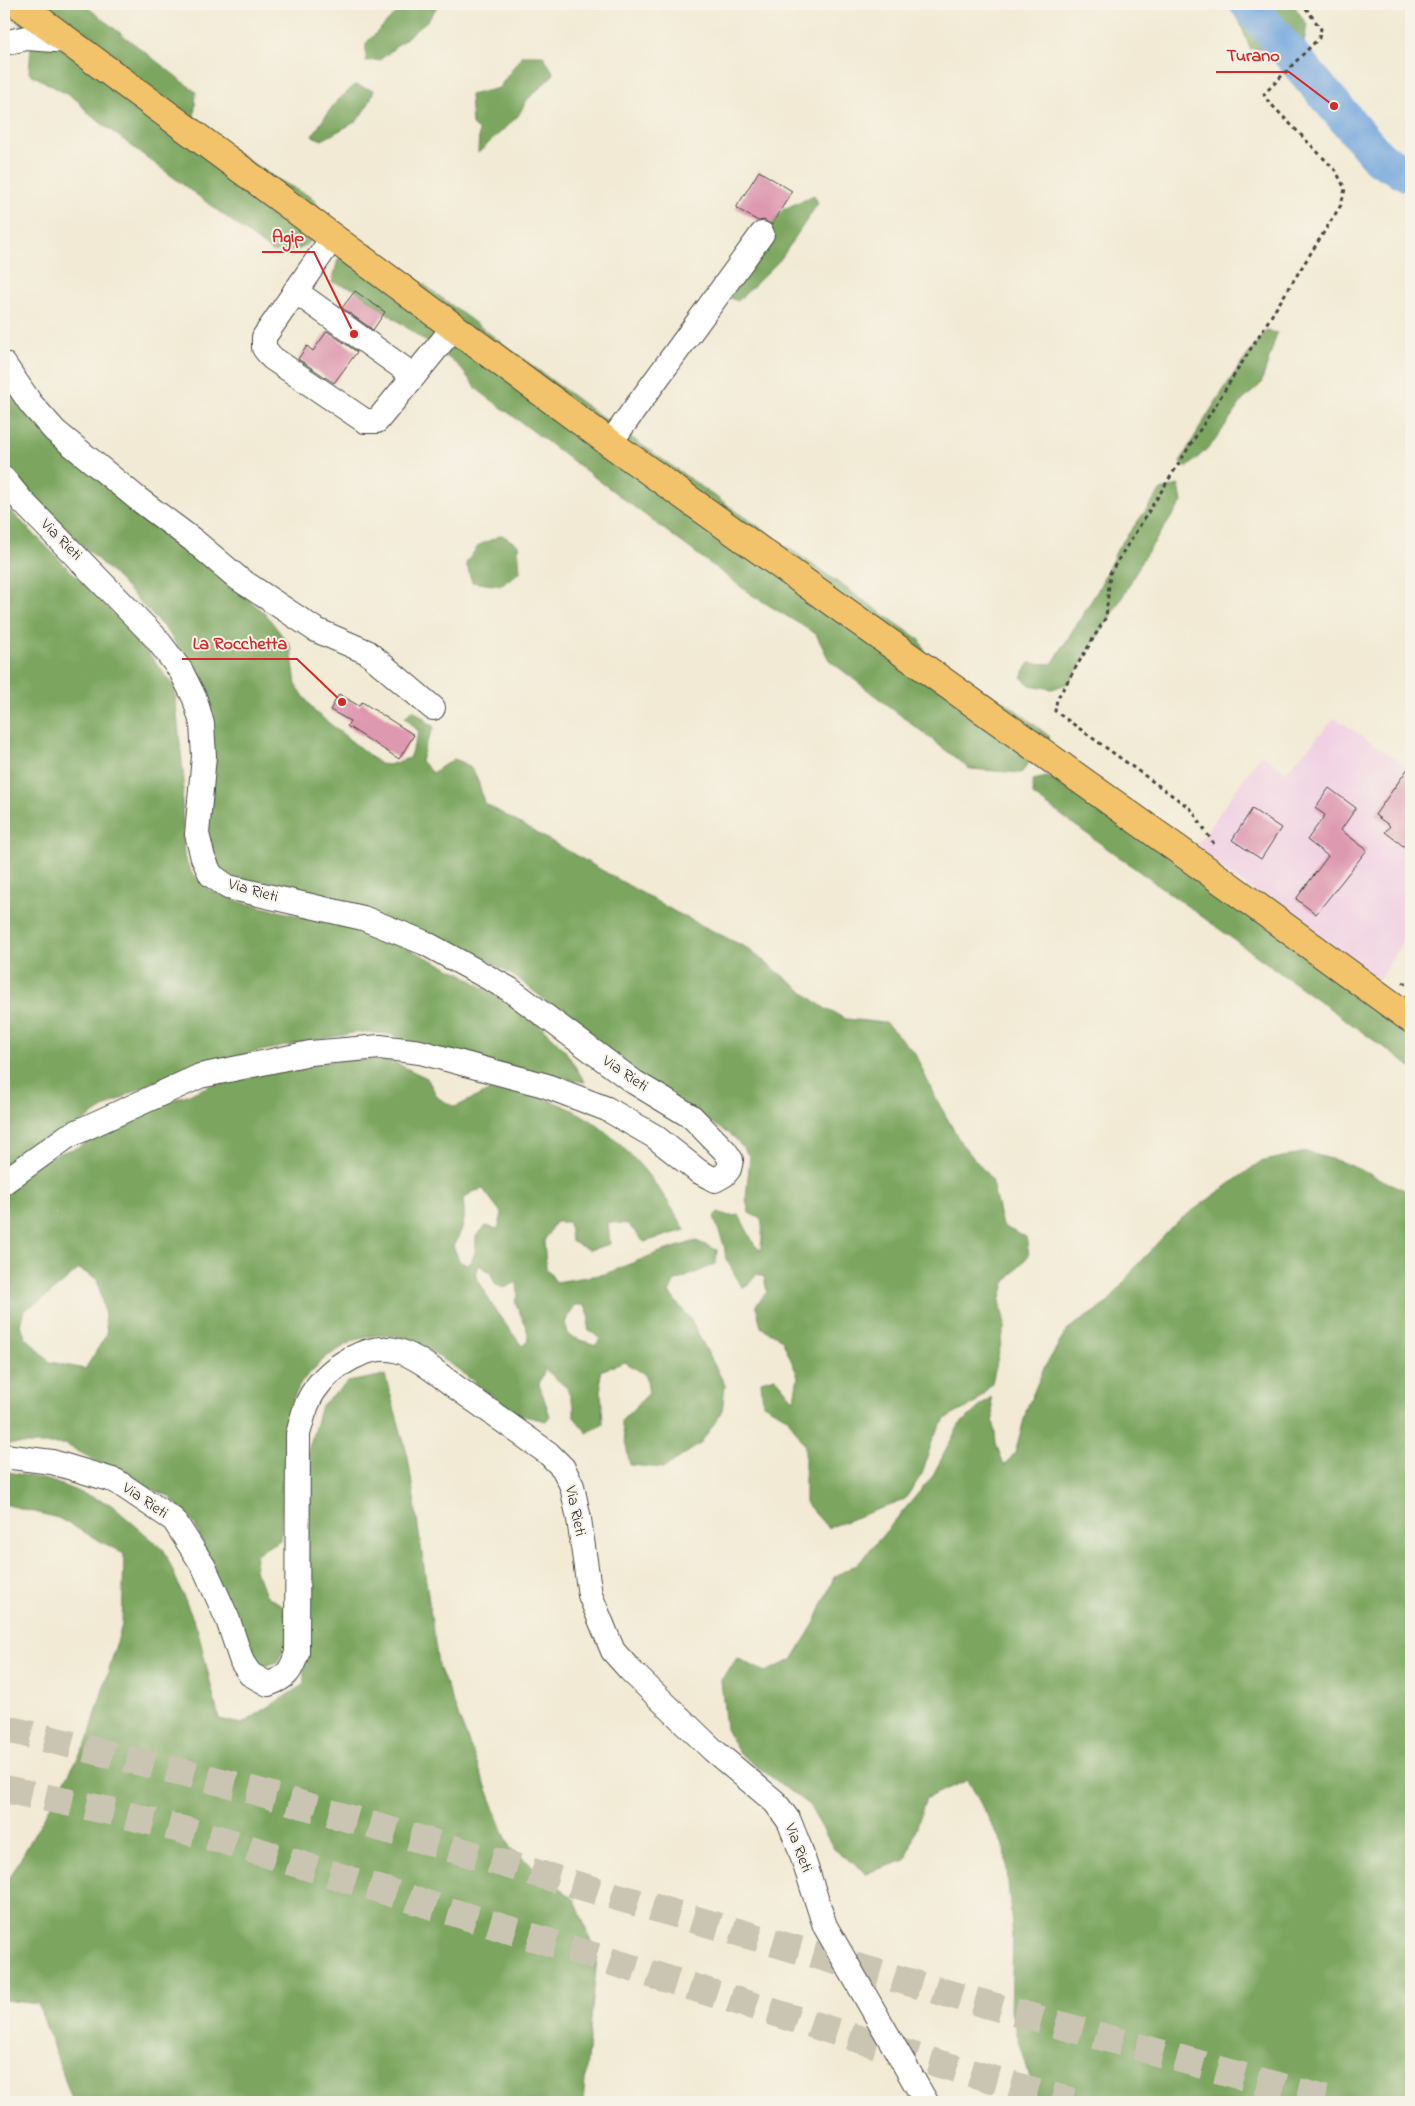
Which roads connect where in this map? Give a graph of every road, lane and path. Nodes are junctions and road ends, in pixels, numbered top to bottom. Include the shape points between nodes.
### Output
1 (1303, 4) edge
2 (15, 8) edge
3 (4, 35) edge
4 (69, 41) junction
5 (4, 43) edge
6 (762, 234) dead end
7 (333, 237) junction
8 (295, 291) junction
9 (454, 327) junction
10 (4, 364) edge
11 (414, 376) junction
12 (610, 443) junction
13 (4, 479) edge
14 (433, 708) dead end
15 (1214, 844) dead end
16 (1411, 1019) edge
17 (4, 1182) edge
18 (4, 1456) edge
19 (926, 2102) edge

1 - 15 path via 1321,29 1319,38 1264,94 1336,171 1344,189 1341,205 1110,574 1106,617 1057,699 1055,711 1191,810
2 - 3 street via 13,26
2 - 4 main road
4 - 5 street via 26,38
4 - 7 main road
6 - 12 street
7 - 8 street
7 - 9 main road
8 - 11 street
8 - 11 street via 264,337 264,348 272,358 365,421 377,421
9 - 11 street
9 - 12 main road
10 - 14 street via 31,404 55,431 138,500 239,579 316,630 367,652
12 - 16 main road
13 - 17 street, Via Rieti via 156,638 182,670 202,724 204,756 197,834 202,858 211,875 228,887 363,918 425,943 508,989 634,1082 692,1117 731,1160 730,1169 715,1180 698,1171 654,1136 606,1109 534,1083 420,1052 380,1047 310,1053 200,1076 68,1136
18 - 19 street, Via Rieti via 52,1462 116,1481 174,1520 204,1567 228,1620 242,1662 250,1674 268,1684 281,1680 292,1668 297,1653 298,1434 314,1391 346,1362 380,1349 398,1351 427,1366 548,1452 563,1468 572,1486 590,1595 613,1651 713,1750 775,1802 789,1821 825,1926

